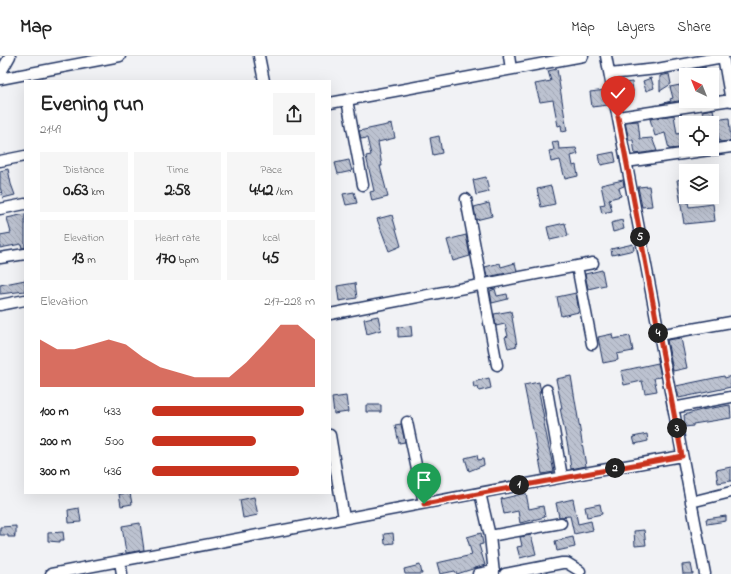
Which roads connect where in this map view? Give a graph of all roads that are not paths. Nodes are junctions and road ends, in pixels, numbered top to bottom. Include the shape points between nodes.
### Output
1 (10, 56) edge
2 (120, 56) edge
3 (259, 56) edge
4 (509, 56) edge
5 (583, 56) edge
6 (606, 56) edge
7 (723, 56) edge
8 (548, 59) edge
9 (80, 60) edge
10 (511, 69) junction
11 (0, 74) edge
12 (610, 74) junction
13 (36, 77) edge
14 (0, 79) edge
15 (264, 80) edge
16 (347, 100) junction
17 (731, 101) edge
18 (331, 103) edge
19 (618, 117) junction
20 (731, 147) edge
21 (24, 156) edge
22 (0, 161) edge
23 (626, 162) junction
24 (363, 185) dead end
25 (466, 199) dead end
26 (24, 204) edge
27 (0, 209) edge
28 (24, 254) edge
29 (0, 258) edge
30 (593, 263) dead end
31 (577, 266) junction
32 (481, 284) junction
33 (24, 300) edge
34 (0, 305) edge
35 (331, 314) edge
36 (731, 322) edge
37 (659, 335) junction
38 (592, 344) dead end
39 (496, 365) dead end
40 (547, 390) dead end
41 (731, 397) edge
42 (673, 408) junction
43 (407, 422) dead end
44 (331, 442) edge
45 (682, 456) junction
46 (562, 477) junction
47 (731, 492) edge
48 (480, 493) junction
49 (691, 502) junction
50 (424, 504) junction
51 (344, 518) junction
52 (561, 523) dead end
53 (490, 536) junction
54 (120, 561) junction
55 (580, 571) dead end
56 (72, 572) edge
57 (494, 573) edge
58 (51, 574) edge
59 (122, 574) edge
60 (478, 574) edge
61 (506, 574) edge
62 (705, 574) edge

1 - 11 street
2 - 9 street
3 - 15 street
4 - 10 street
5 - 8 street
6 - 12 street
7 - 12 street via 657,69
7 - 17 street
8 - 10 street
9 - 13 street
10 - 16 street
12 - 19 street
13 - 14 street
16 - 18 street
16 - 24 street
17 - 19 street
19 - 23 street
20 - 23 street
21 - 22 street
23 - 37 street
25 - 32 street
26 - 27 street
28 - 29 street
30 - 31 street
31 - 32 street
31 - 38 street
32 - 35 street
32 - 39 street
33 - 34 street
36 - 37 street
37 - 42 street
40 - 46 street
41 - 42 street
42 - 45 street
43 - 50 street
44 - 51 street
45 - 46 street
45 - 49 street
46 - 48 street
47 - 49 street
48 - 50 street
48 - 53 street
49 - 62 street
50 - 51 street
51 - 54 street
52 - 53 street
53 - 57 street
54 - 56 street
54 - 59 street
55 - 61 street via 567,563 562,563
56 - 58 street
57 - 60 street

